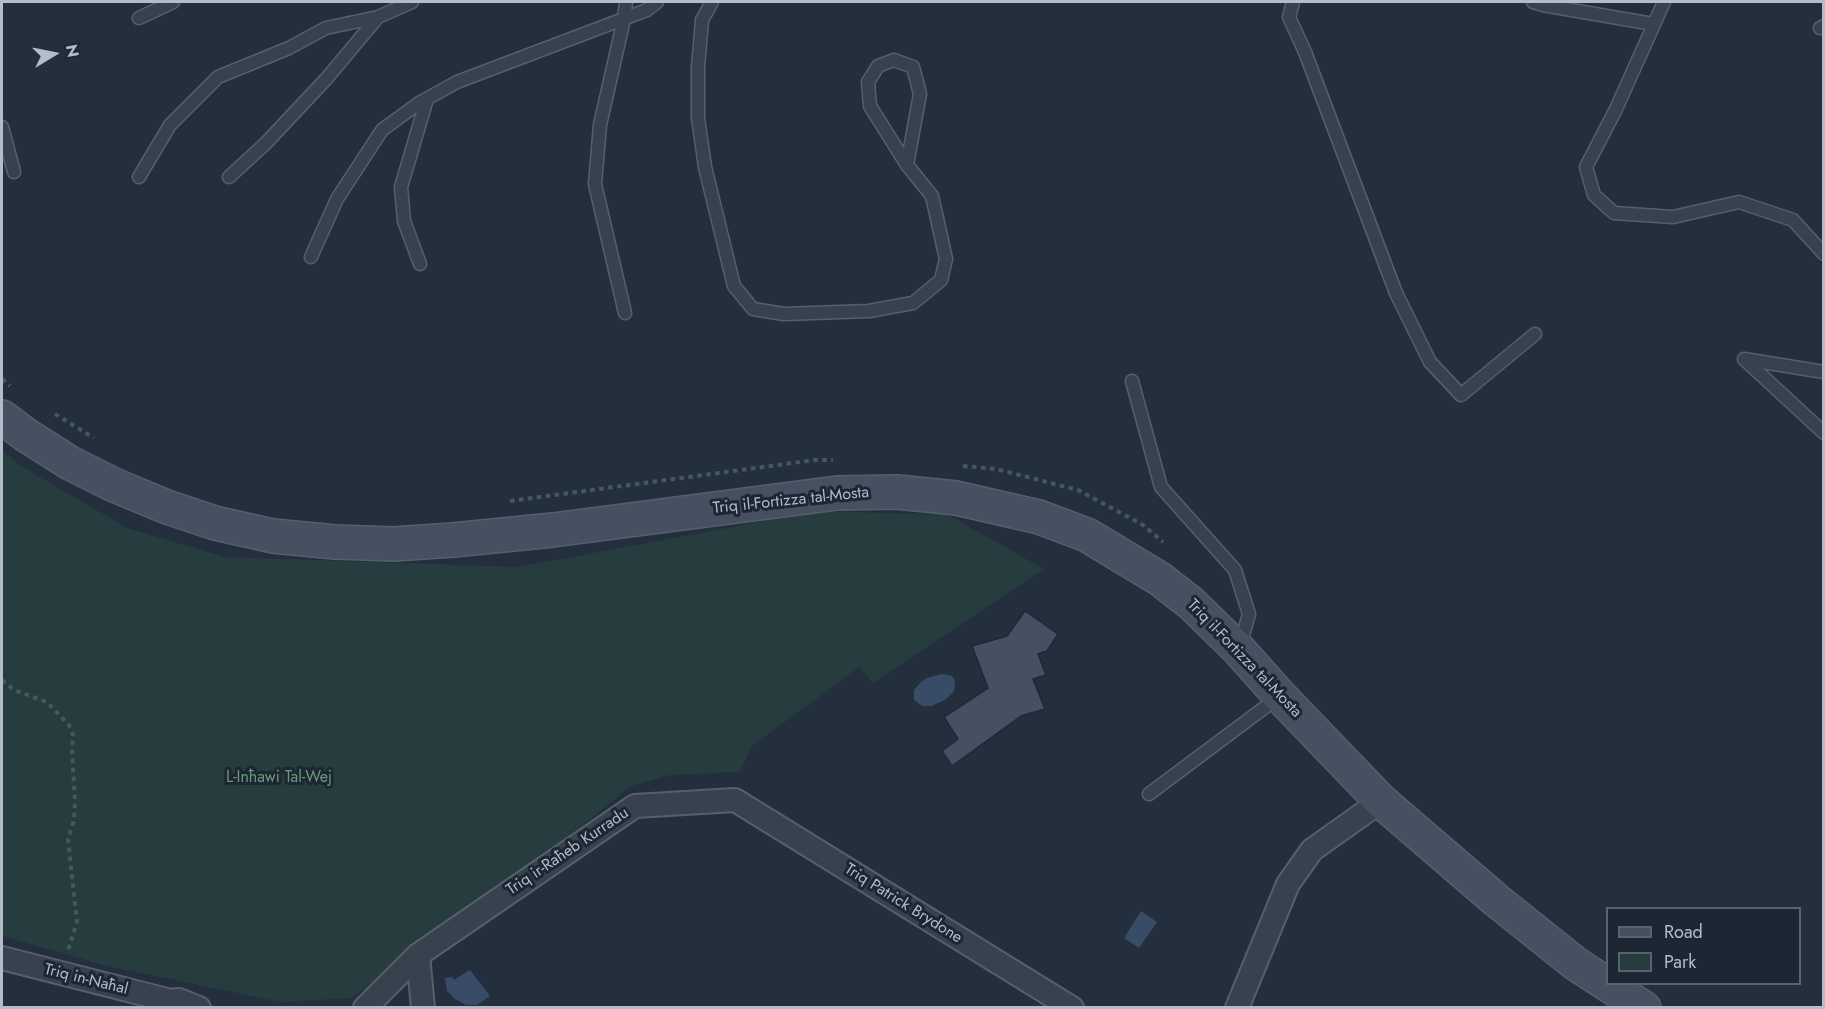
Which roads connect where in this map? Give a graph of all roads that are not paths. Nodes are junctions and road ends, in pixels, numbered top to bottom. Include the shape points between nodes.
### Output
1 (173, 2) edge
2 (412, 2) edge
3 (626, 2) edge
4 (657, 2) edge
5 (712, 2) edge
6 (1293, 2) edge
7 (1533, 2) edge
8 (1664, 2) edge
9 (378, 17) junction
10 (139, 18) dead end
11 (624, 19) junction
12 (1653, 24) junction
13 (427, 99) junction
14 (2, 127) edge
15 (907, 165) junction
16 (14, 172) dead end
17 (139, 177) dead end
18 (229, 177) dead end
19 (1824, 254) edge
20 (311, 257) dead end
21 (420, 264) dead end
22 (625, 313) dead end
23 (1536, 334) dead end
24 (1824, 372) edge
25 (1132, 381) dead end
26 (10, 404) edge
27 (1824, 433) edge
28 (1239, 650) junction
29 (1280, 696) junction
30 (1149, 794) dead end
31 (735, 800) joint
32 (1381, 801) junction
33 (418, 955) junction
34 (2, 958) edge
35 (1606, 983) edge
36 (1608, 985) edge
37 (173, 1004) edge
38 (199, 1008) edge
39 (365, 1008) edge
40 (423, 1008) edge
41 (1072, 1008) edge
42 (1238, 1008) edge
43 (1644, 1008) edge

1 - 10 lane
2 - 9 lane
3 - 11 lane
4 - 11 lane
5 - 15 lane via 702,20 698,118 705,167 734,286 753,309 784,314 869,311 914,303 941,280 946,259 932,196
6 - 23 lane via 1289,17 1396,293 1430,362 1461,395
7 - 12 lane
8 - 12 lane
9 - 17 lane via 326,28 218,77 170,125
9 - 18 lane via 266,144
11 - 13 lane via 457,82
11 - 22 lane via 600,125 595,184
12 - 19 lane via 1586,167 1594,195 1614,213 1673,217 1739,202 1793,220
13 - 20 lane via 382,130 337,199
13 - 21 lane via 401,187 404,221
14 - 16 lane
15 - 15 lane via 920,94 914,67 894,60 878,66 868,82 870,106
24 - 27 lane via 1744,360
25 - 28 lane via 1161,487 1235,570 1249,614
26 - 28 main road, Triq il-Fortizza tal-Mosta via 26,435 70,463 167,507 273,536 394,544 553,530 837,493 897,492 956,498 1039,517 1087,535 1160,579
28 - 29 main road, Triq il-Fortizza tal-Mosta
29 - 30 lane
29 - 32 main road, Triq il-Fortizza tal-Mosta
31 - 33 street, Triq ir-Raħeb Kurradu via 635,806
31 - 41 street, Triq Patrick Brydone
32 - 35 main road, Triq il-Fortizza tal-Mosta via 1496,900
32 - 42 street via 1312,850 1288,884
33 - 39 street, Triq ir-Raħeb Kurradu
33 - 40 street
34 - 37 street, Triq in-Naħal
36 - 43 main road, Triq il-Fortizza tal-Mosta
37 - 38 street, Triq in-Naħal via 179,1000

